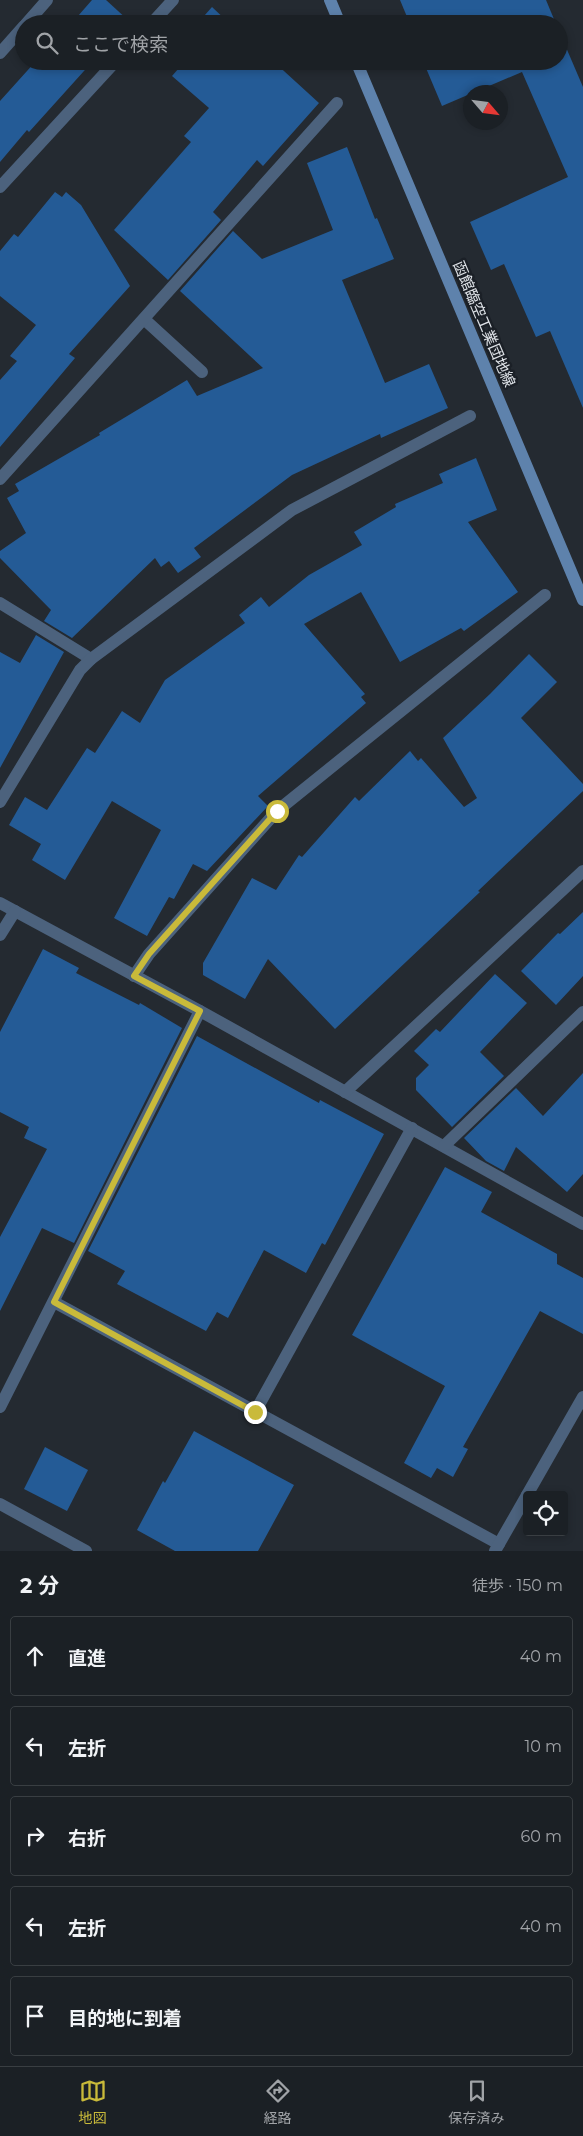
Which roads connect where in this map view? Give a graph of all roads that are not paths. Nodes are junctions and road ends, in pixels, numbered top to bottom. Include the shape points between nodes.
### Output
1 (47, 0) edge
2 (173, 0) edge
3 (330, 0) edge
4 (34, 15) edge
5 (159, 15) edge
6 (336, 15) edge
7 (15, 36) edge
8 (0, 53) edge
9 (108, 70) edge
10 (360, 70) edge
11 (337, 103) dead end
12 (0, 187) edge
13 (144, 319) junction
14 (202, 372) dead end
15 (470, 416) dead end
16 (0, 479) edge
17 (545, 595) dead end
18 (582, 597) edge
19 (0, 603) edge
20 (91, 659) junction
21 (0, 802) edge
22 (583, 871) edge
23 (0, 903) edge
24 (15, 911) junction
25 (0, 935) edge
26 (134, 976) junction
27 (200, 1011) junction
28 (583, 1012) edge
29 (346, 1092) junction
30 (412, 1128) junction
31 (444, 1146) junction
32 (583, 1224) edge
33 (54, 1302) junction
34 (583, 1397) edge
35 (0, 1407) edge
36 (255, 1412) junction
37 (529, 1491) edge
38 (523, 1502) edge
39 (0, 1504) edge
40 (497, 1547) edge
41 (86, 1551) edge

1 - 4 street
2 - 5 street
3 - 6 main road
7 - 8 street
9 - 12 street
10 - 18 main road, 函館臨空工業団地線
11 - 13 street
13 - 14 street
13 - 16 street
15 - 20 street via 292,510
17 - 26 street via 277,811 149,954
19 - 20 street
20 - 21 street via 80,670
22 - 29 street
23 - 24 street
24 - 25 street
24 - 26 street
26 - 27 street
27 - 29 street
27 - 33 street
28 - 31 street
29 - 30 street
30 - 31 street
30 - 36 street
31 - 32 street
33 - 35 street
33 - 36 street
34 - 37 street
36 - 40 street
38 - 40 street
39 - 41 street

